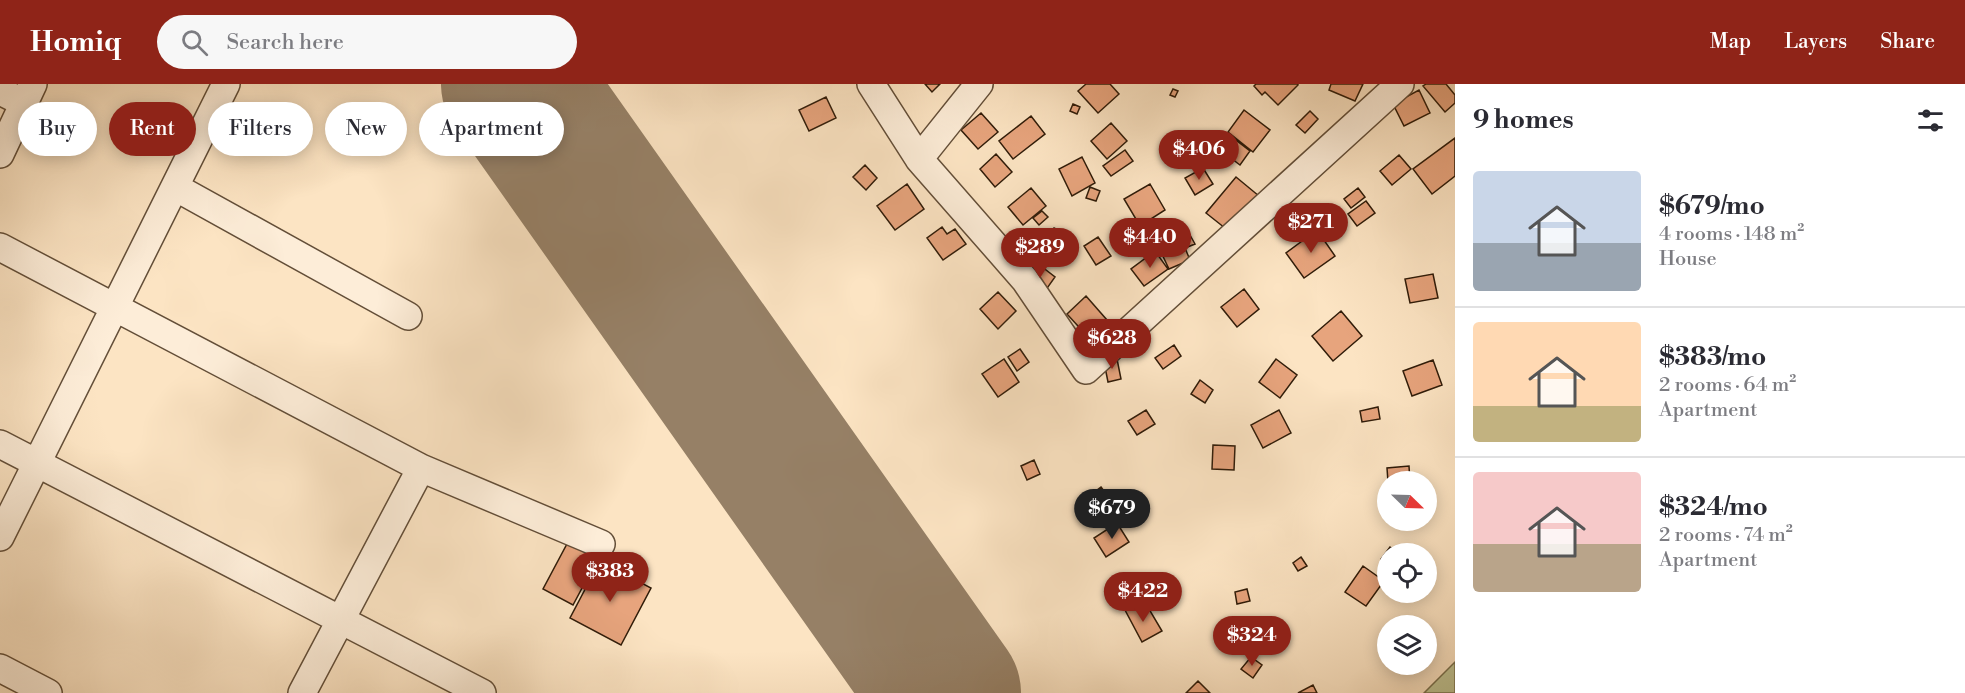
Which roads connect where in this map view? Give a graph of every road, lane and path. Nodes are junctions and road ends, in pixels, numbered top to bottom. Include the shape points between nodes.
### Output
1 (226, 84) edge
2 (871, 84) edge
3 (980, 84) edge
4 (1400, 84) edge
5 (0, 91) edge
6 (29, 94) edge
7 (0, 154) edge
8 (919, 159) junction
9 (175, 187) junction
10 (0, 247) edge
11 (115, 306) junction
12 (408, 316) dead end
13 (0, 444) edge
14 (37, 463) junction
15 (421, 468) junction
16 (0, 537) edge
17 (601, 544) dead end
18 (341, 620) junction
19 (0, 668) edge
20 (48, 693) edge
21 (302, 693) edge
22 (482, 693) edge

1 - 9 street
2 - 8 street
3 - 8 street
4 - 8 street via 1086,370 1025,280
5 - 6 street
6 - 7 street
9 - 11 street
9 - 12 street
10 - 11 street
11 - 14 street
11 - 15 street
13 - 14 street
14 - 16 street
14 - 18 street
15 - 17 street
15 - 18 street
18 - 21 street
18 - 22 street
19 - 20 street

